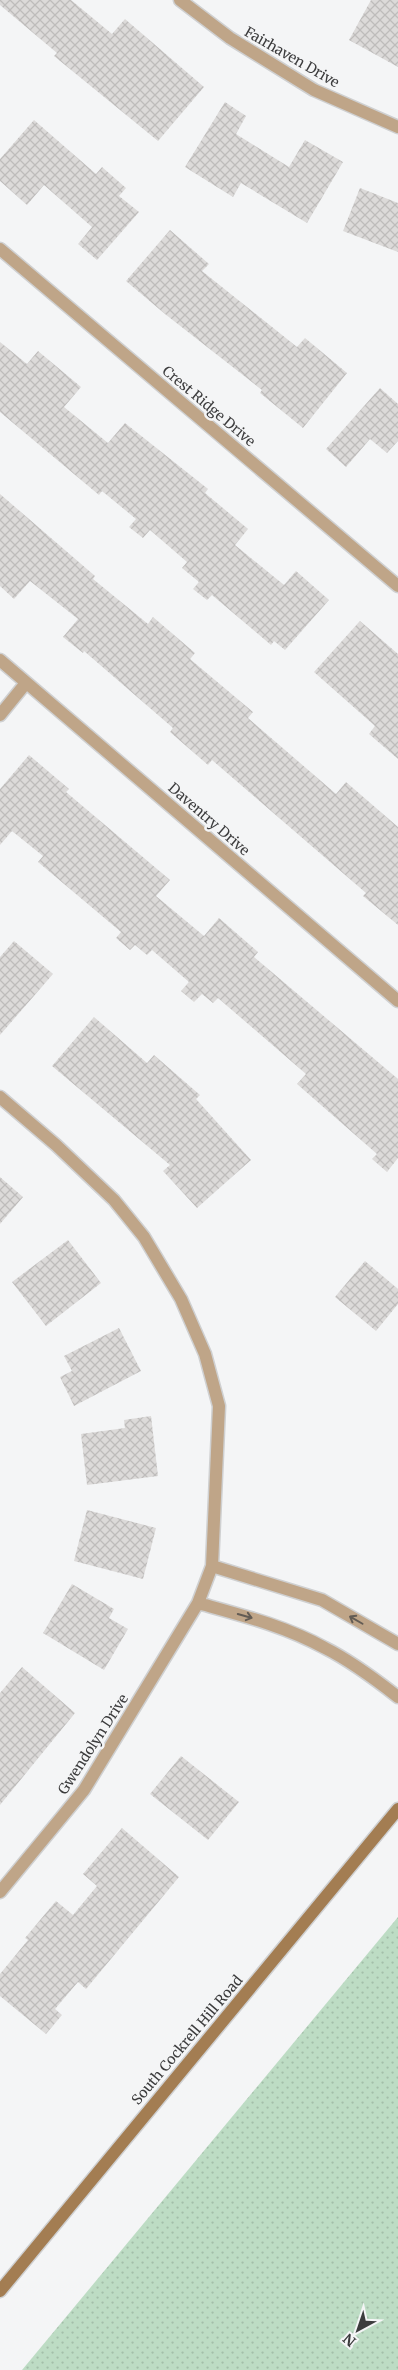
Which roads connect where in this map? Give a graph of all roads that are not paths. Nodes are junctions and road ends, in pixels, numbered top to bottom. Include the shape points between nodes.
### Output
1 (180, 0) edge
2 (398, 127) edge
3 (0, 249) edge
4 (398, 586) edge
5 (0, 660) edge
6 (26, 683) junction
7 (0, 715) edge
8 (398, 1001) edge
9 (0, 1097) edge
10 (212, 1566) junction
11 (198, 1603) junction
12 (398, 1644) edge
13 (398, 1697) edge
14 (398, 1809) edge
15 (0, 1892) edge
16 (0, 2291) edge

1 - 2 street, Fairhaven Drive via 230,38 314,90
3 - 4 street, Crest Ridge Drive
5 - 6 street, Daventry Drive
6 - 7 street
6 - 8 street, Daventry Drive
9 - 10 street, Gwendolyn Drive via 114,1200 144,1237 181,1299 205,1354 219,1406
10 - 11 street, Gwendolyn Drive
12 -> 10 street via 322,1600
11 -> 13 street via 262,1621 324,1647
11 - 15 street, Gwendolyn Drive via 84,1790
14 - 16 main road, South Cockrell Hill Road

